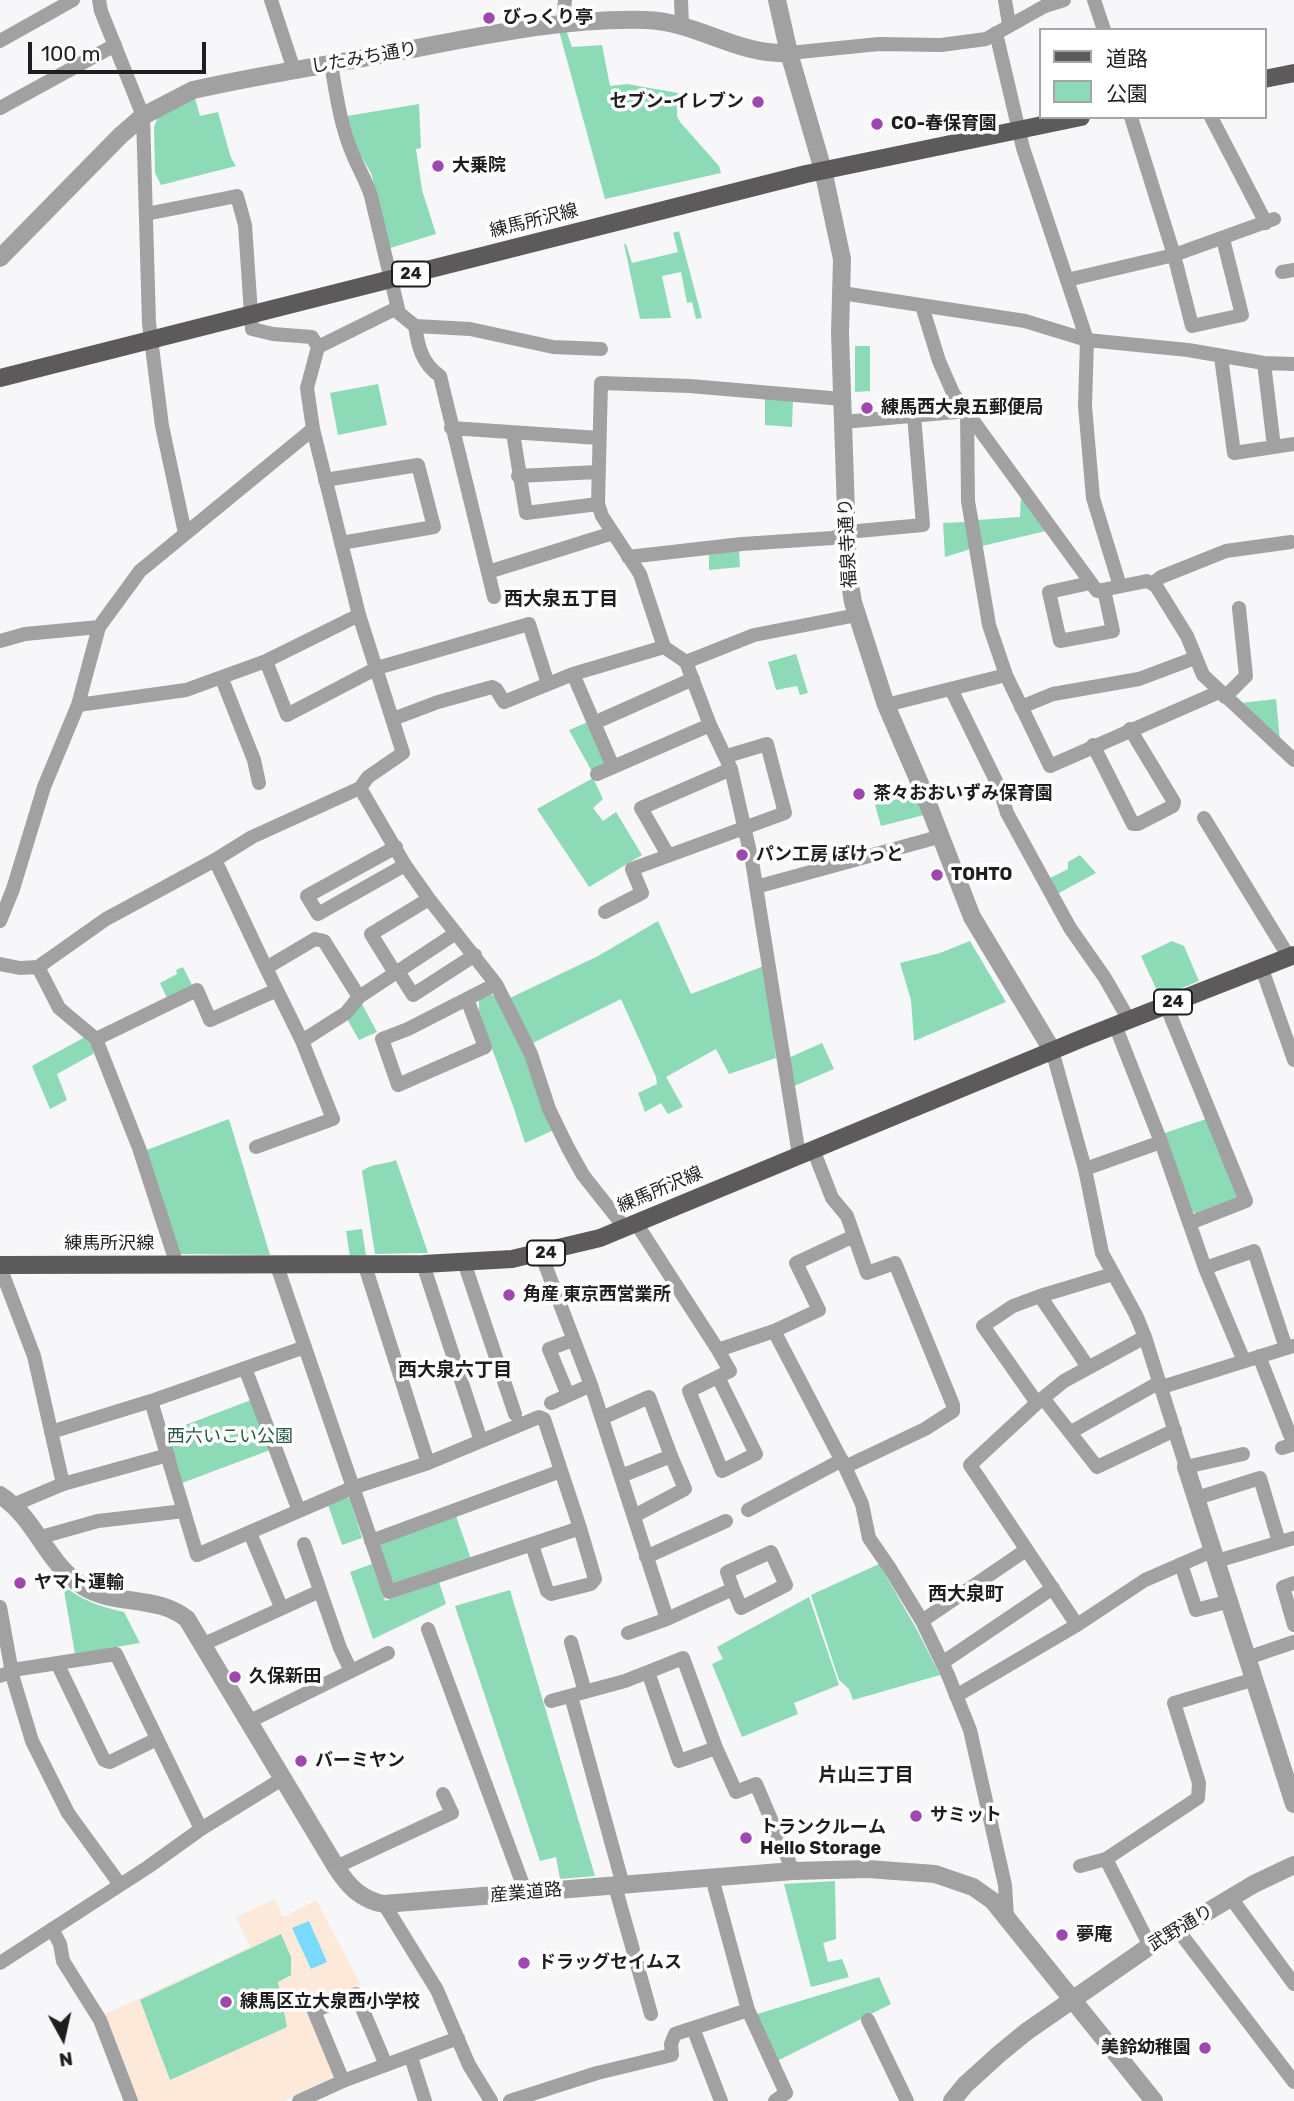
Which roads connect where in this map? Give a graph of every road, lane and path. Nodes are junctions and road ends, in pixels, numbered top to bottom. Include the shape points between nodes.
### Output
1 (73, 0) edge
2 (99, 0) edge
3 (271, 0) edge
4 (565, 0) edge
5 (681, 0) edge
6 (777, 0) edge
7 (1005, 0) edge
8 (1064, 0) edge
9 (1094, 0) edge
10 (563, 22) junction
11 (1009, 24) junction
12 (682, 25) junction
13 (1103, 28) edge
14 (996, 33) junction
15 (0, 41) edge
16 (115, 45) junction
17 (789, 52) junction
18 (331, 64) junction
19 (294, 70) junction
20 (1294, 73) edge
21 (1266, 79) edge
22 (0, 108) edge
23 (143, 116) junction
24 (1071, 119) edge
25 (1132, 119) edge
26 (1212, 119) edge
27 (1017, 130) junction
28 (823, 170) junction
29 (146, 214) junction
30 (1223, 239) junction
31 (1174, 255) junction
32 (0, 258) edge
33 (390, 279) junction
34 (1067, 280) junction
35 (842, 293) junction
36 (922, 306) junction
37 (397, 308) junction
38 (251, 315) junction
39 (415, 326) junction
40 (151, 340) junction
41 (1087, 340) junction
42 (318, 347) junction
43 (601, 349) dead end
44 (1221, 357) junction
45 (1264, 363) junction
46 (1294, 364) edge
47 (0, 378) edge
48 (842, 399) junction
49 (967, 411) junction
50 (914, 415) junction
51 (843, 422) junction
52 (451, 428) junction
53 (313, 429) junction
54 (513, 433) junction
55 (598, 438) junction
56 (1294, 444) edge
57 (1274, 447) junction
58 (597, 472) junction
59 (519, 476) junction
60 (325, 480) junction
61 (598, 504) junction
62 (185, 533) junction
63 (613, 534) junction
64 (846, 534) junction
65 (1291, 542) dead end
66 (341, 543) junction
67 (628, 557) junction
68 (488, 572) junction
69 (1090, 583) junction
70 (1153, 583) junction
71 (1120, 586) junction
72 (1104, 590) junction
73 (494, 597) dead end
74 (1239, 608) dead end
75 (359, 615) junction
76 (857, 615) junction
77 (99, 627) junction
78 (0, 641) edge
79 (664, 646) junction
80 (1195, 658) junction
81 (266, 661) junction
82 (686, 662) junction
83 (377, 668) junction
84 (573, 674) junction
85 (1006, 676) junction
86 (222, 679) junction
87 (693, 679) junction
88 (548, 684) junction
89 (951, 689) junction
90 (1222, 694) junction
91 (78, 705) junction
92 (886, 705) junction
93 (1021, 707) junction
94 (393, 719) junction
95 (594, 723) junction
96 (710, 725) junction
97 (1130, 729) junction
98 (1093, 746) junction
99 (1294, 760) edge
100 (729, 762) junction
101 (613, 767) junction
102 (597, 774) dead end
103 (259, 783) dead end
104 (360, 788) junction
105 (1204, 818) dead end
106 (744, 827) junction
107 (942, 836) junction
108 (396, 848) junction
109 (668, 855) junction
110 (215, 860) junction
111 (405, 865) junction
112 (756, 887) junction
113 (429, 900) junction
114 (605, 912) dead end
115 (0, 921) edge
116 (456, 933) junction
117 (475, 955) junction
118 (1292, 956) edge
119 (0, 964) edge
120 (38, 967) junction
121 (266, 968) junction
122 (1262, 969) junction
123 (396, 973) junction
124 (496, 984) junction
125 (277, 990) junction
126 (359, 997) junction
127 (467, 999) junction
128 (1166, 1004) junction
129 (1122, 1023) junction
130 (96, 1039) junction
131 (302, 1041) junction
132 (1052, 1050) junction
133 (1294, 1060) edge
134 (1161, 1142) junction
135 (256, 1147) dead end
136 (806, 1152) junction
137 (1085, 1169) junction
138 (1190, 1223) junction
139 (630, 1225) junction
140 (854, 1236) junction
141 (541, 1254) junction
142 (464, 1262) junction
143 (423, 1264) junction
144 (177, 1265) junction
145 (0, 1266) edge
146 (277, 1266) junction
147 (365, 1266) junction
148 (1205, 1268) junction
149 (1113, 1274) junction
150 (1040, 1296) junction
151 (774, 1331) junction
152 (1145, 1336) junction
153 (573, 1340) junction
154 (304, 1347) junction
155 (1290, 1347) edge
156 (718, 1350) junction
157 (1259, 1356) junction
158 (1244, 1361) junction
159 (1088, 1367) junction
160 (245, 1368) junction
161 (718, 1377) junction
162 (591, 1385) junction
163 (1161, 1385) junction
164 (568, 1395) junction
165 (1040, 1400) junction
166 (151, 1401) junction
167 (551, 1403) dead end
168 (515, 1414) dead end
169 (602, 1418) junction
170 (1175, 1430) junction
171 (51, 1432) junction
172 (1071, 1432) junction
173 (481, 1441) junction
174 (1289, 1442) edge
175 (1243, 1454) dead end
176 (168, 1455) junction
177 (671, 1457) junction
178 (428, 1463) junction
179 (843, 1464) junction
180 (1186, 1467) junction
181 (561, 1471) junction
182 (621, 1476) junction
183 (63, 1484) junction
184 (352, 1488) junction
185 (1196, 1498) junction
186 (7, 1500) edge
187 (748, 1510) dead end
188 (184, 1511) junction
189 (299, 1511) junction
190 (634, 1516) junction
191 (726, 1521) dead end
192 (580, 1528) junction
193 (250, 1533) junction
194 (41, 1537) junction
195 (372, 1541) junction
196 (1290, 1541) edge
197 (304, 1544) dead end
198 (532, 1545) junction
199 (1026, 1550) junction
200 (1215, 1555) junction
201 (646, 1557) junction
202 (1181, 1564) junction
203 (1294, 1583) edge
204 (1053, 1588) junction
205 (733, 1589) dead end
206 (320, 1591) junction
207 (1230, 1601) junction
208 (0, 1607) edge
209 (281, 1607) junction
210 (667, 1619) junction
211 (922, 1621) junction
212 (1077, 1625) junction
213 (1294, 1625) edge
214 (428, 1629) dead end
215 (628, 1633) dead end
216 (571, 1642) dead end
217 (1294, 1642) edge
218 (204, 1644) junction
219 (388, 1653) dead end
220 (1247, 1658) junction
221 (58, 1663) junction
222 (942, 1663) junction
223 (351, 1671) junction
224 (648, 1672) junction
225 (6, 1673) edge
226 (1255, 1679) junction
227 (578, 1694) junction
228 (956, 1696) junction
229 (551, 1701) dead end
230 (248, 1722) junction
231 (157, 1739) junction
232 (716, 1748) junction
233 (282, 1779) junction
234 (443, 1794) dead end
235 (1294, 1804) edge
236 (201, 1829) junction
237 (1105, 1859) junction
238 (1294, 1865) edge
239 (1080, 1866) dead end
240 (336, 1867) junction
241 (793, 1871) junction
242 (712, 1878) junction
243 (619, 1885) junction
244 (118, 1886) junction
245 (526, 1893) junction
246 (1231, 1899) junction
247 (384, 1904) junction
248 (1007, 1917) junction
249 (52, 1929) junction
250 (1177, 1929) junction
251 (1150, 1946) junction
252 (0, 1963) edge
253 (1294, 1983) edge
254 (1074, 2001) junction
255 (748, 2010) junction
256 (651, 2014) dead end
257 (868, 2020) dead end
258 (693, 2028) junction
259 (458, 2038) junction
260 (411, 2057) junction
261 (386, 2065) junction
262 (343, 2081) junction
263 (1294, 2082) edge
264 (902, 2099) edge
265 (131, 2101) edge
266 (299, 2101) edge
267 (425, 2101) edge
268 (491, 2101) edge
269 (510, 2101) edge
270 (721, 2101) edge
271 (775, 2101) edge
272 (952, 2101) edge
273 (1154, 2101) edge

1 - 15 street
2 - 16 street
3 - 19 street
4 - 10 street
5 - 12 street
6 - 17 street, 福泉寺通り
7 - 11 street
8 - 11 street
9 - 13 street
10 - 12 street, したみち通り via 647,20
10 - 18 street, したみち通り
11 - 14 street
12 - 17 street, したみち通り via 743,48
14 - 17 street via 986,39 942,45 879,44
14 - 27 street
16 - 22 street
16 - 23 street
17 - 28 street, 福泉寺通り
18 - 19 street, したみち通り
18 - 33 street via 341,122 365,177
19 - 23 street, したみち通り via 193,90
20 - 21 main road
23 - 29 street
23 - 32 street, したみち通り
24 - 27 main road, 練馬所沢線 / 24
25 - 31 street
26 - 30 street via 1270,221
27 - 28 main road, 練馬所沢線 / 24
27 - 34 street
28 - 33 main road, 練馬所沢線 / 24
28 - 35 street, 福泉寺通り via 839,242
29 - 38 street via 237,196 245,225
29 - 40 street
30 - 31 street
30 - 31 street via 1242,315 1192,326
31 - 34 street
33 - 37 street
33 - 38 main road, 練馬所沢線 / 24
34 - 41 street
35 - 36 street
35 - 48 street, 福泉寺通り
36 - 41 street via 1025,321
36 - 49 street via 939,361
37 - 39 street
37 - 42 street
38 - 40 main road, 練馬所沢線 / 24
38 - 42 street via 254,331 312,337
39 - 43 street via 470,329 553,347
39 - 52 street via 418,349 440,376
40 - 47 main road, 練馬所沢線 / 24
40 - 62 street via 162,426
41 - 44 street
41 - 71 street via 1085,406 1093,498
42 - 53 street via 307,388
44 - 45 street
44 - 57 street via 1234,453
45 - 46 street
45 - 57 street
48 - 51 street, 福泉寺通り
48 - 55 street via 601,383
49 - 50 street
49 - 69 street
49 - 85 street via 970,514 989,625
50 - 51 street
50 - 64 street via 923,525
51 - 64 street, 福泉寺通り
52 - 54 street
52 - 68 street
53 - 60 street
53 - 62 street
54 - 55 street
54 - 59 street
55 - 58 street
56 - 57 street
58 - 59 street
58 - 61 street
59 - 61 street via 526,513
60 - 66 street
60 - 66 street via 418,465 434,527
61 - 63 street
62 - 77 street via 140,571
63 - 67 street
63 - 68 street
64 - 67 street
64 - 76 street, 福泉寺通り
65 - 70 street via 1223,551
66 - 75 street
67 - 79 street via 640,574
68 - 73 street
69 - 72 street via 1097,591
69 - 72 street via 1049,592 1060,641 1112,631
70 - 71 street
70 - 80 street via 1187,636
71 - 72 street
74 - 90 street via 1246,676
75 - 81 street
75 - 83 street
76 - 82 street via 754,635
76 - 92 street, 福泉寺通り
77 - 78 street
77 - 91 street
79 - 82 street
79 - 84 street
80 - 90 street via 1203,675
80 - 93 street via 1139,679 1053,694
81 - 83 street via 287,715
81 - 86 street
82 - 87 street
83 - 88 street via 529,624
83 - 94 street
84 - 88 street
84 - 95 street
85 - 89 street
85 - 93 street
86 - 91 street via 186,691
86 - 103 street
87 - 95 street
87 - 96 street
88 - 94 street via 504,702 492,687
89 - 92 street
89 - 129 street via 1007,813 1070,928 1105,978
90 - 97 street
90 - 99 street
91 - 115 street via 44,787
92 - 107 street, 福泉寺通り
93 - 98 street via 1050,766
94 - 104 street via 403,753
95 - 101 street
96 - 100 street
96 - 101 street
97 - 98 street
97 - 98 street via 1174,802 1138,824 1133,824
100 - 106 street
100 - 106 street via 767,744 785,813
100 - 109 street via 640,808
101 - 102 street
104 - 108 street
104 - 110 street via 252,836
105 - 118 street
106 - 109 street
106 - 112 street
107 - 112 street
107 - 132 street, 福泉寺通り via 972,917
108 - 111 street
108 - 111 street via 307,896 318,914
109 - 114 street via 632,869 642,893
110 - 120 street via 106,919
110 - 121 street
111 - 113 street
112 - 136 street
113 - 116 street
113 - 123 street via 371,934
116 - 117 street
116 - 123 street
117 - 123 street via 413,995
117 - 124 street
118 - 122 main road, 練馬所沢線 / 24
119 - 120 street
120 - 130 street via 58,1008
121 - 125 street
121 - 126 street via 315,939 324,941
122 - 128 main road, 練馬所沢線 / 24
122 - 133 street
123 - 126 street
124 - 127 street
124 - 139 street via 531,1054 549,1109 583,1175
125 - 130 street via 210,1020 197,990
125 - 131 street
126 - 131 street via 345,1013
127 - 127 street via 382,1039 398,1086 485,1047
128 - 129 main road, 練馬所沢線 / 24
128 - 138 street via 1246,1201
129 - 132 main road, 練馬所沢線 / 24
129 - 134 street
130 - 144 street
131 - 135 street via 332,1119
132 - 136 main road, 練馬所沢線 / 24
132 - 137 street
134 - 137 street
134 - 138 street
136 - 139 main road, 練馬所沢線 / 24
136 - 140 street via 847,1216
137 - 149 street via 1101,1253
138 - 148 street
139 - 141 main road, 練馬所沢線 / 24
139 - 156 street
140 - 151 street via 796,1263 820,1310
140 - 179 street via 867,1273 895,1263 953,1412
141 - 142 main road, 練馬所沢線 / 24
141 - 153 street
142 - 143 main road, 練馬所沢線 / 24
142 - 168 street
143 - 147 main road, 練馬所沢線 / 24
143 - 173 street
144 - 145 main road, 練馬所沢線 / 24
144 - 146 main road, 練馬所沢線 / 24
145 - 171 street via 32,1348
146 - 147 main road, 練馬所沢線 / 24
146 - 154 street
147 - 178 street
148 - 155 street via 1254,1251
148 - 158 street
149 - 150 street
149 - 152 street
150 - 159 street
150 - 165 street via 1013,1306 983,1326
151 - 156 street
151 - 179 street
152 - 159 street
152 - 163 street
153 - 162 street
153 - 164 street via 549,1349
154 - 160 street
154 - 184 street
155 - 157 street
156 - 161 street via 730,1371
157 - 158 street
157 - 174 street
158 - 163 street
159 - 165 street
160 - 166 street
160 - 189 street
161 - 161 street via 756,1454 722,1471 689,1391
162 - 164 street
162 - 169 street
163 - 170 street
163 - 172 street
164 - 167 street
165 - 172 street
165 - 199 street via 970,1465
166 - 171 street
166 - 176 street
169 - 177 street via 649,1397
169 - 182 street
170 - 172 street via 1097,1467
170 - 180 street
171 - 183 street
173 - 178 street
173 - 181 street via 539,1417 544,1419
175 - 180 street
176 - 183 street
176 - 188 street
177 - 182 street
177 - 190 street via 684,1489
178 - 184 street
179 - 187 street
179 - 211 street via 862,1504 869,1538
180 - 185 street
181 - 192 street
181 - 195 street
182 - 190 street
183 - 186 street
184 - 189 street
184 - 195 street
185 - 196 street via 1260,1478
185 - 200 street
186 - 194 street
188 - 193 street via 197,1555
188 - 194 street via 97,1521
189 - 193 street
190 - 201 street
191 - 201 street
192 - 198 street
192 - 198 street via 596,1579 592,1584 551,1594
193 - 209 street
194 - 218 street via 63,1570 85,1587 173,1609 187,1619
195 - 198 street via 389,1592
196 - 200 street
197 - 206 street
199 - 204 street
199 - 211 street
200 - 202 street
200 - 207 street
201 - 210 street
202 - 207 street via 1196,1610
202 - 212 street via 1144,1580
203 - 213 street via 1283,1587
204 - 212 street
204 - 222 street
205 - 210 street
206 - 209 street
206 - 223 street
207 - 220 street
208 - 225 street
209 - 218 street
210 - 215 street
211 - 222 street
212 - 228 street
214 - 245 street
216 - 227 street
217 - 220 street
218 - 230 street
219 - 223 street
220 - 226 street
221 - 225 street
221 - 231 street via 116,1654
221 - 231 street via 104,1760 110,1762
222 - 228 street
223 - 230 street
224 - 227 street
224 - 232 street via 679,1760
224 - 232 street via 683,1658
225 - 244 street via 32,1741 68,1813
226 - 235 street
226 - 237 street via 1174,1703 1199,1783 1198,1798
227 - 229 street
227 - 243 street
228 - 248 street via 970,1730 1005,1885
230 - 233 street
231 - 236 street
232 - 241 street via 736,1792 756,1784
233 - 236 street
233 - 240 street
234 - 240 street via 452,1813
236 - 244 street
237 - 239 street
237 - 251 street
238 - 246 street, 武野通り
240 - 247 street via 356,1892
241 - 242 street, 産業道路
241 - 248 street, 産業道路 via 868,1869 935,1874 973,1887
242 - 243 street, 産業道路
242 - 255 street
243 - 245 street, 産業道路
243 - 256 street
244 - 249 street
245 - 247 street, 産業道路
246 - 250 street, 武野通り
246 - 253 street
247 - 259 street via 437,1990
248 - 254 street, 産業道路
249 - 252 street
249 - 265 street via 64,1961 100,2020
250 - 251 street, 武野通り
250 - 263 street
251 - 254 street, 武野通り
254 - 272 street, 武野通り via 998,2054
254 - 273 street, 産業道路
255 - 258 street
255 - 271 street via 786,2093
257 - 264 street
258 - 269 street via 675,2034 672,2055
258 - 270 street
259 - 260 street
259 - 268 street
260 - 261 street
260 - 267 street
261 - 262 street
261 - 262 street via 356,1994 314,2011
262 - 266 street

